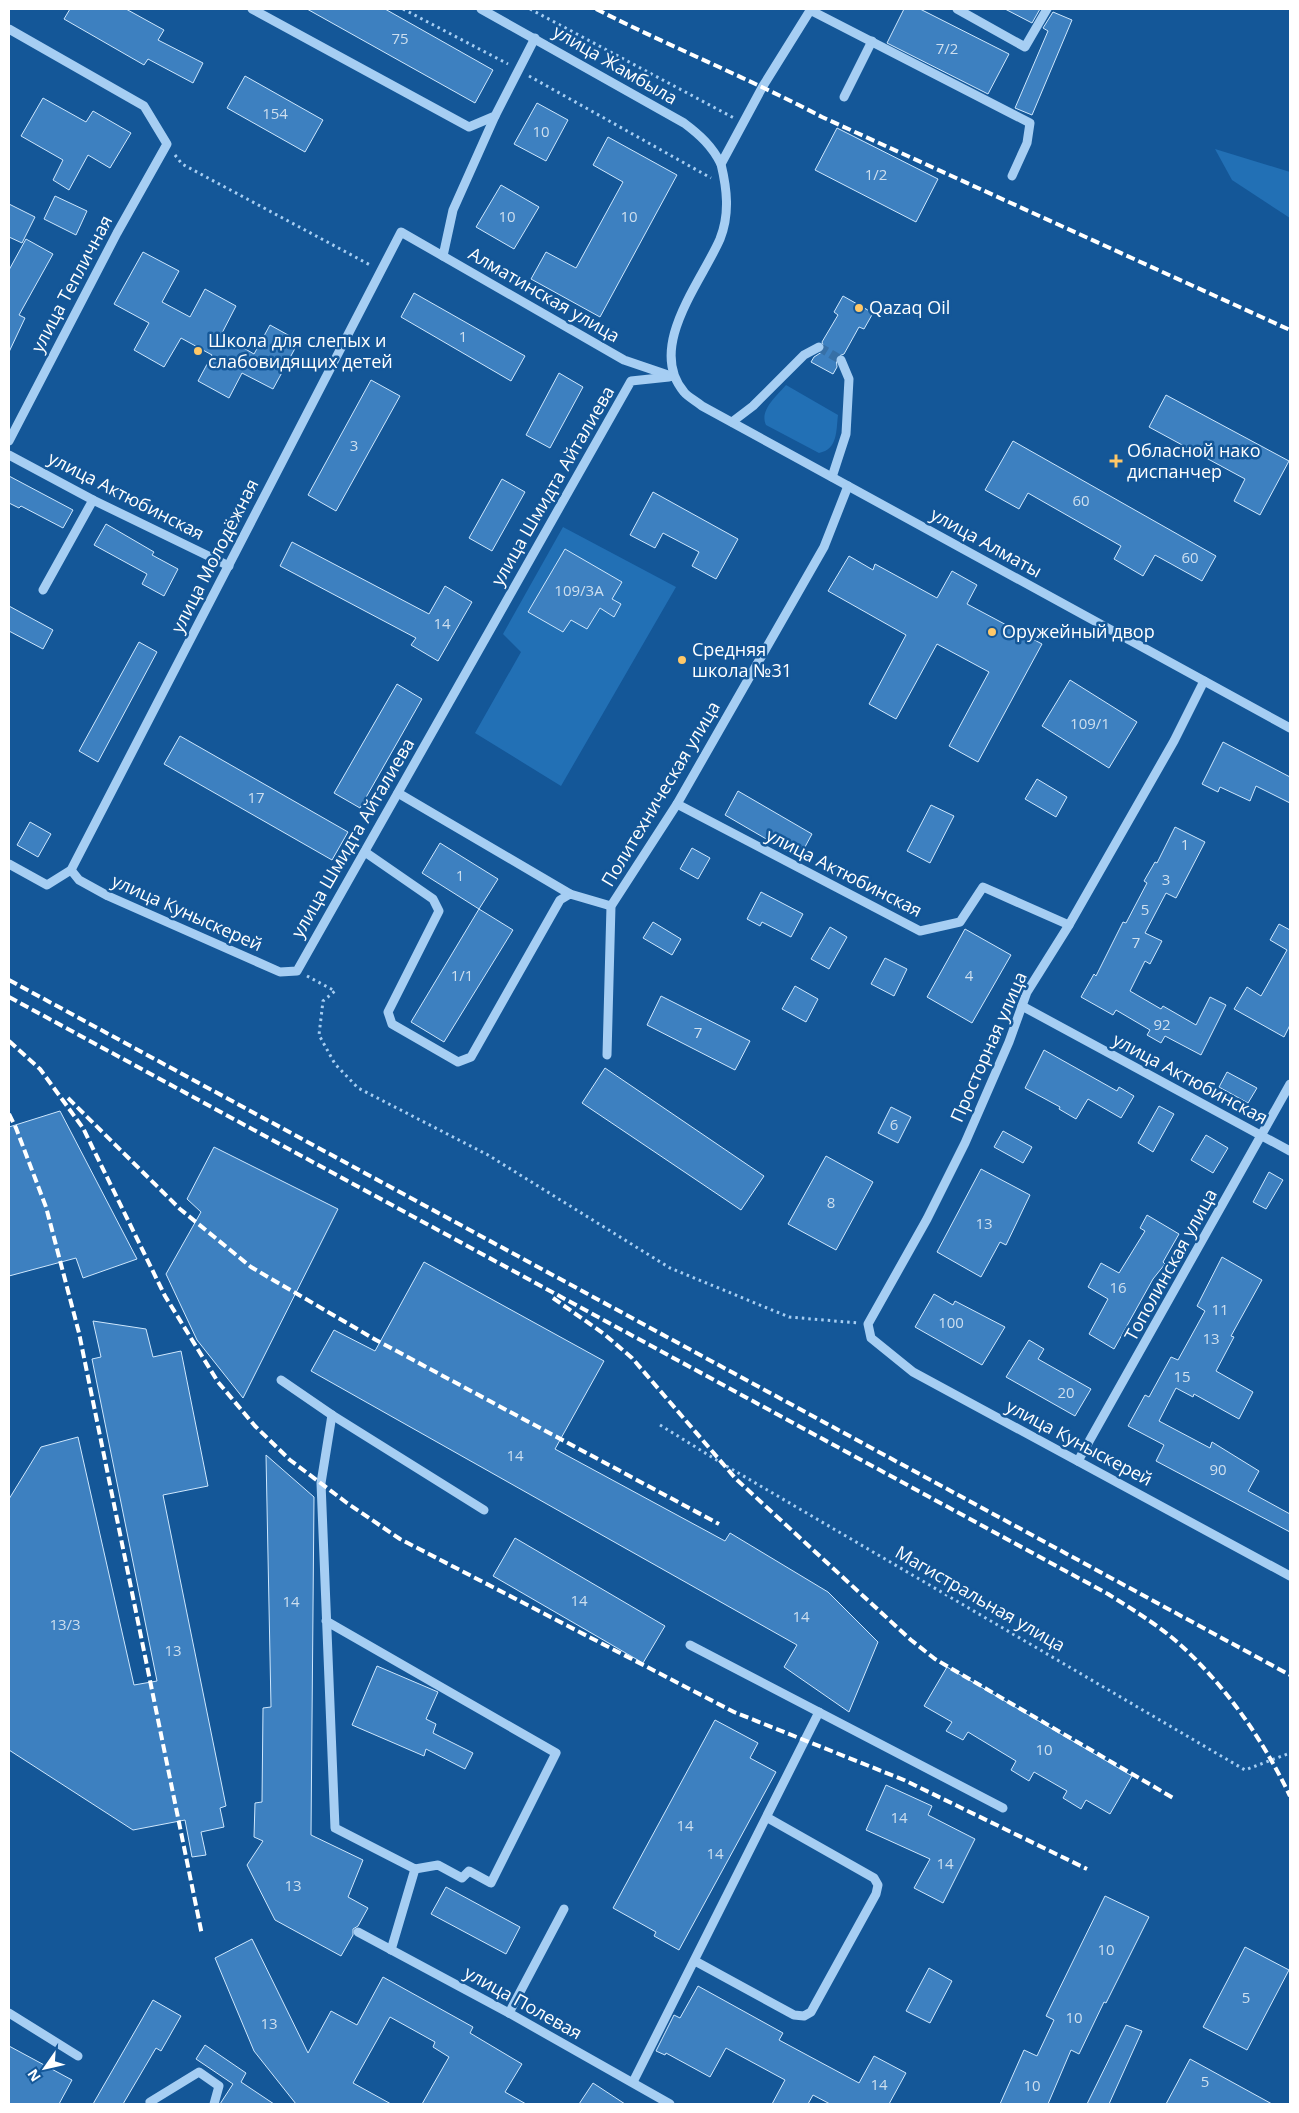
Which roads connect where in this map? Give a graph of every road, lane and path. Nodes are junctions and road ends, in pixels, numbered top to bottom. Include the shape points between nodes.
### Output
1 (252, 9) edge
2 (403, 9) edge
3 (481, 9) edge
4 (530, 9) edge
5 (957, 9) edge
6 (1047, 9) edge
7 (811, 10) edge
8 (9, 30) edge
9 (535, 38) junction
10 (872, 41) junction
11 (519, 70) junction
12 (844, 97) dead end
13 (495, 116) junction
14 (743, 124) junction
15 (167, 144) junction
16 (721, 164) junction
17 (1012, 176) dead end
18 (727, 187) junction
19 (401, 232) joint
20 (443, 256) junction
21 (381, 271) junction
22 (819, 348) dead end
23 (841, 360) tunnel mouth
24 (674, 377) junction
25 (732, 422) junction
26 (9, 441) edge
27 (9, 455) edge
28 (832, 477) junction
29 (848, 486) junction
30 (93, 500) junction
31 (228, 566) junction
32 (43, 590) dead end
33 (1204, 681) junction
34 (1290, 728) edge
35 (398, 793) junction
36 (677, 804) junction
37 (365, 852) junction
38 (9, 864) edge
39 (71, 870) junction
40 (570, 894) junction
41 (611, 906) junction
42 (1069, 925) junction
43 (297, 972) junction
44 (1022, 1006) junction
45 (606, 1055) dead end
46 (1290, 1084) edge
47 (1262, 1136) junction
48 (1290, 1151) edge
49 (868, 1324) junction
50 (281, 1380) dead end
51 (332, 1415) junction
52 (660, 1425) dead end
53 (1078, 1461) junction
54 (484, 1510) dead end
55 (1290, 1576) edge
56 (326, 1621) junction
57 (690, 1645) dead end
58 (819, 1712) junction
59 (1290, 1753) edge
60 (1003, 1808) dead end
61 (768, 1818) junction
62 (415, 1869) junction
63 (564, 1910) dead end
64 (358, 1932) dead end
65 (391, 1950) junction
66 (695, 1961) junction
67 (9, 2013) edge
68 (509, 2013) junction
69 (78, 2056) dead end
70 (633, 2082) junction
71 (151, 2104) edge
72 (214, 2104) edge
73 (670, 2104) edge

1 - 13 street via 468,127
2 - 11 path
3 - 9 street, улица Жамбыла
4 - 14 path
5 - 6 street via 1025,47
7 - 10 street
7 - 14 street
8 - 15 street via 144,106
9 - 11 street
9 - 16 street, улица Жамбыла via 684,123 714,150
10 - 12 street
10 - 17 street via 1030,123 1027,143
11 - 13 street
11 - 18 path
13 - 20 street via 453,210
14 - 16 street
15 - 21 path via 182,164
15 - 26 street, улица Тепличная
16 - 18 street
18 - 24 street via 727,212 720,238 673,331 671,360
19 - 20 street, Алматинская улица
19 - 21 street, улица Молодёжная
20 - 24 street, Алматинская улица via 624,360
21 - 31 street, улица Молодёжная
22 - 25 street via 804,355 754,406
23 - 28 street via 849,379 846,434
24 - 25 street, улица Алматы via 684,392 702,406
24 - 35 street, улица Шмидта Айталиева via 632,381
25 - 28 street, улица Алматы
27 - 30 street, улица Актюбинская
28 - 29 street, улица Алматы
29 - 33 street, улица Алматы
29 - 36 street, Политехническая улица via 824,547
30 - 31 street, улица Актюбинская
30 - 32 street
31 - 39 street, улица Молодёжная
33 - 34 street, улица Алматы
33 - 42 street, Просторная улица via 1174,741
35 - 37 street, улица Шмидта Айталиева
35 - 40 street
36 - 41 street, Политехническая улица
36 - 42 street, улица Актюбинская via 920,932 960,922 983,887
37 - 40 street via 433,899 439,911 388,1012 388,1018 392,1024 458,1062 471,1057 560,900
37 - 43 street, улица Шмидта Айталиева
38 - 39 street via 47,885
39 - 43 street, улица Куныскерей via 79,880 108,896 280,972
40 - 41 street
41 - 45 street, Политехническая улица
42 - 44 street, Просторная улица via 1027,992
43 - 49 path via 335,991 323,1001 319,1035 335,1064 358,1088 488,1155 670,1268 789,1317
44 - 47 street, улица Актюбинская
44 - 49 street, Просторная улица via 965,1144
46 - 47 street, Тополинская улица
47 - 48 street, улица Актюбинская
47 - 53 street, Тополинская улица
49 - 53 street, улица Куныскерей via 871,1338 913,1372
50 - 51 street
51 - 54 street
51 - 56 street via 321,1483
52 - 59 path, Магистральная улица via 1245,1770
53 - 55 street, улица Куныскерей
56 - 62 street via 335,1828
56 - 62 street via 556,1754 491,1883 469,1871 462,1878 438,1865
57 - 58 street
58 - 60 street
58 - 61 street
61 - 66 street
61 - 66 street via 874,1878 878,1885 876,1894 811,2012 804,2016 794,2015
62 - 65 street
63 - 68 street
64 - 65 street, улица Полевая
65 - 68 street, улица Полевая
66 - 70 street
67 - 69 street
68 - 70 street, улица Полевая
70 - 73 street, улица Полевая
71 - 72 street via 199,2072 219,2086

